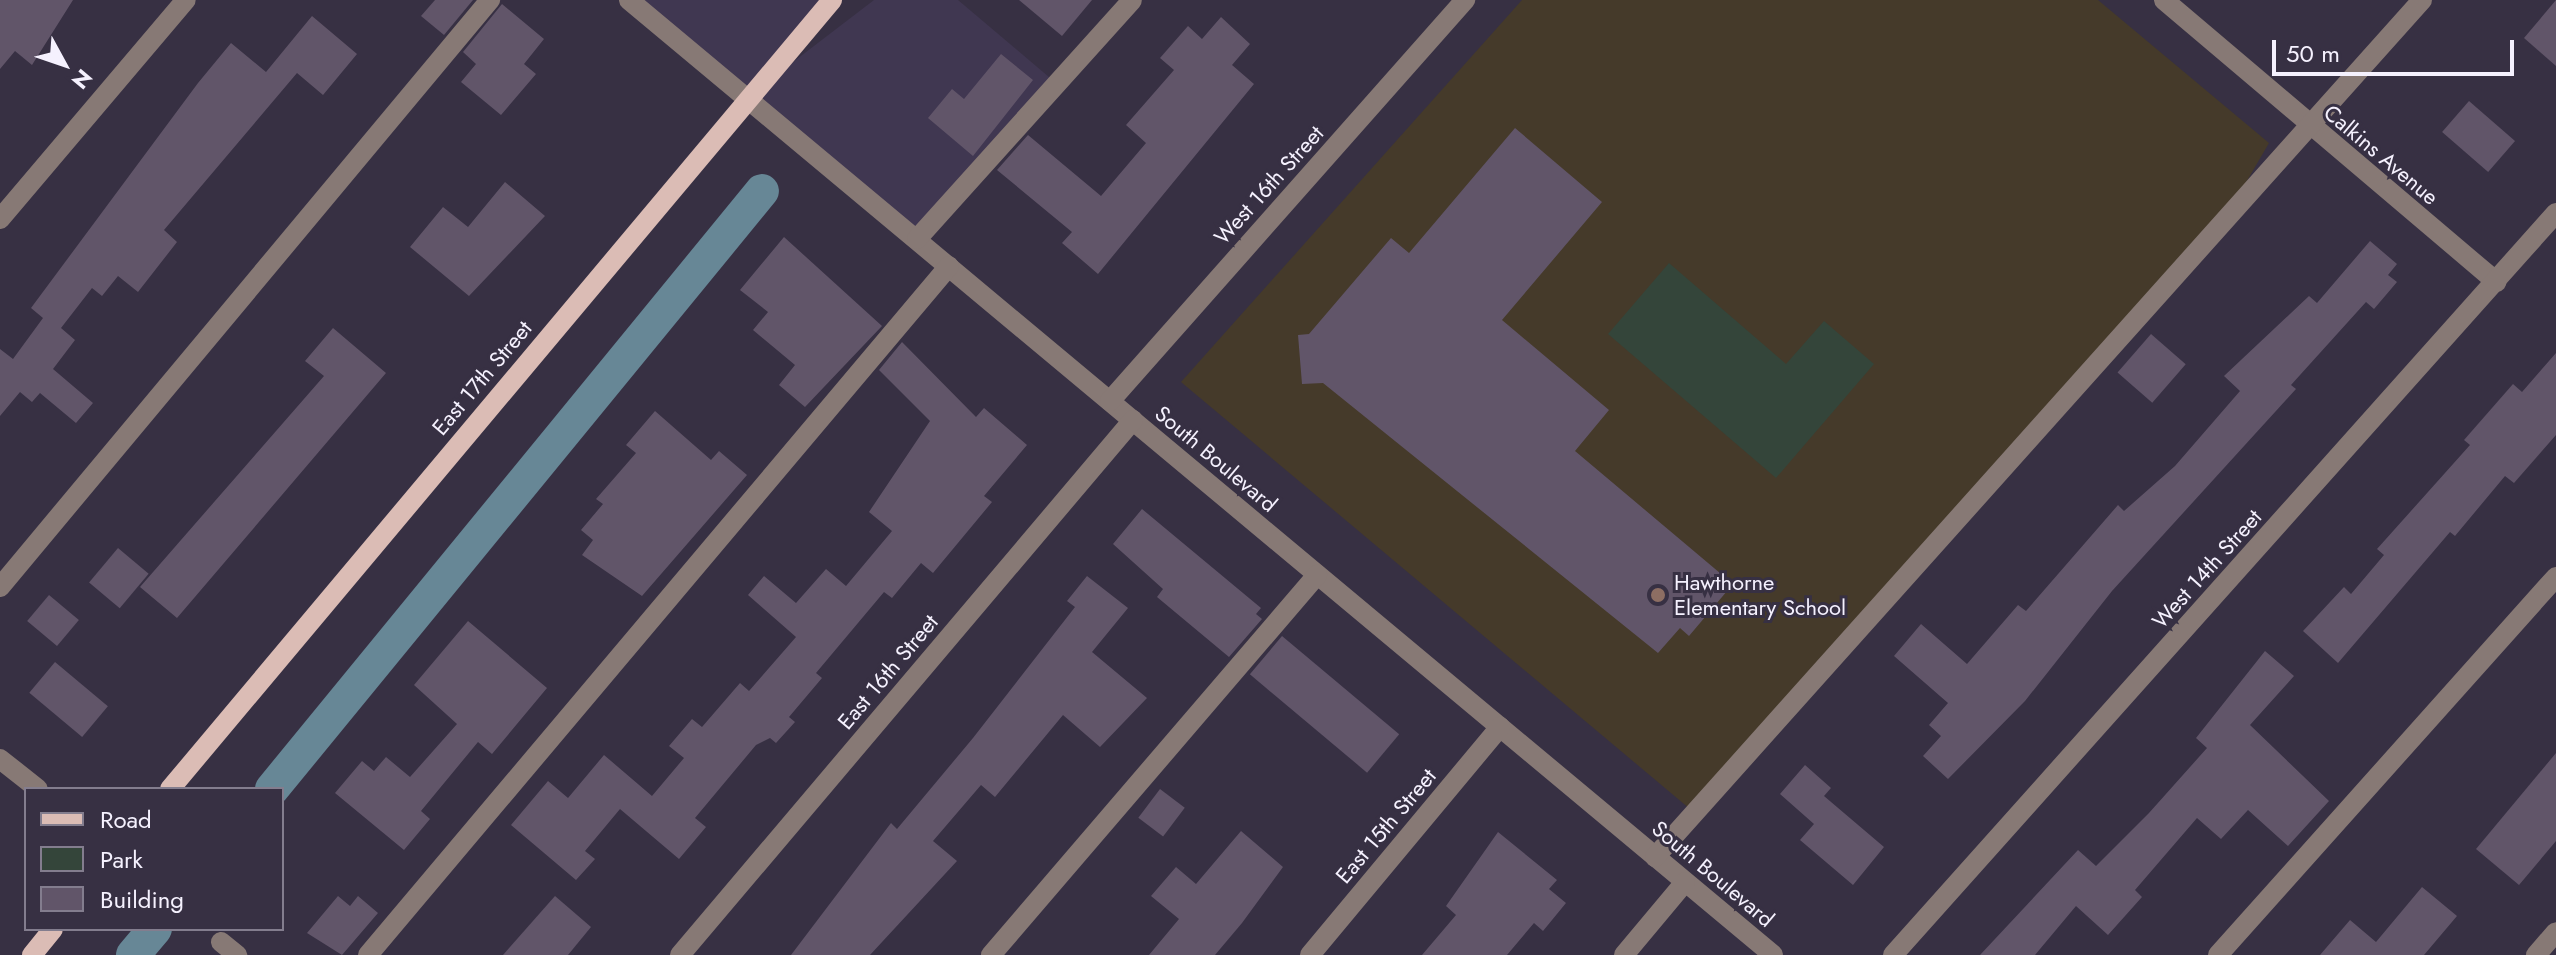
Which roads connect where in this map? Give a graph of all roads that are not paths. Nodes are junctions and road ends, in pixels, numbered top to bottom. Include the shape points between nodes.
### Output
1 (186, 0) edge
2 (490, 0) edge
3 (629, 0) edge
4 (832, 0) edge
5 (1132, 0) edge
6 (1465, 0) edge
7 (2164, 0) edge
8 (2422, 0) edge
9 (745, 99) junction
10 (2309, 125) junction
11 (2556, 213) edge
12 (0, 219) edge
13 (917, 239) junction
14 (949, 266) junction
15 (2496, 282) junction
16 (1110, 401) junction
17 (1133, 420) junction
18 (1317, 575) junction
19 (2556, 577) edge
20 (0, 587) edge
21 (1500, 727) junction
22 (0, 759) edge
23 (35, 787) edge
24 (172, 787) edge
25 (1655, 857) junction
26 (1685, 882) junction
27 (51, 931) edge
28 (2556, 932) edge
29 (32, 955) edge
30 (368, 955) edge
31 (680, 955) edge
32 (991, 955) edge
33 (1310, 955) edge
34 (1624, 955) edge
35 (1773, 955) edge
36 (1893, 955) edge
37 (2218, 955) edge
38 (2536, 955) edge

1 - 12 street
2 - 20 street
3 - 9 street, South Boulevard
4 - 9 main road, East 17th Street
5 - 13 street
6 - 16 street, West 16th Street
7 - 10 street, Calkins Avenue
8 - 10 street
9 - 13 street, South Boulevard
9 - 24 main road, East 17th Street
10 - 15 street, Calkins Avenue
10 - 25 street
11 - 15 street, West 14th Street
13 - 14 street, South Boulevard
14 - 16 street, South Boulevard
14 - 30 street
15 - 36 street, West 14th Street
16 - 17 street, South Boulevard
17 - 18 street, South Boulevard
17 - 31 street, East 16th Street
18 - 21 street, South Boulevard
18 - 32 street
19 - 37 street
21 - 25 street, South Boulevard
21 - 33 street, East 15th Street
22 - 23 street
25 - 26 street, South Boulevard
26 - 34 street
26 - 35 street, South Boulevard
27 - 29 main road
28 - 38 street

